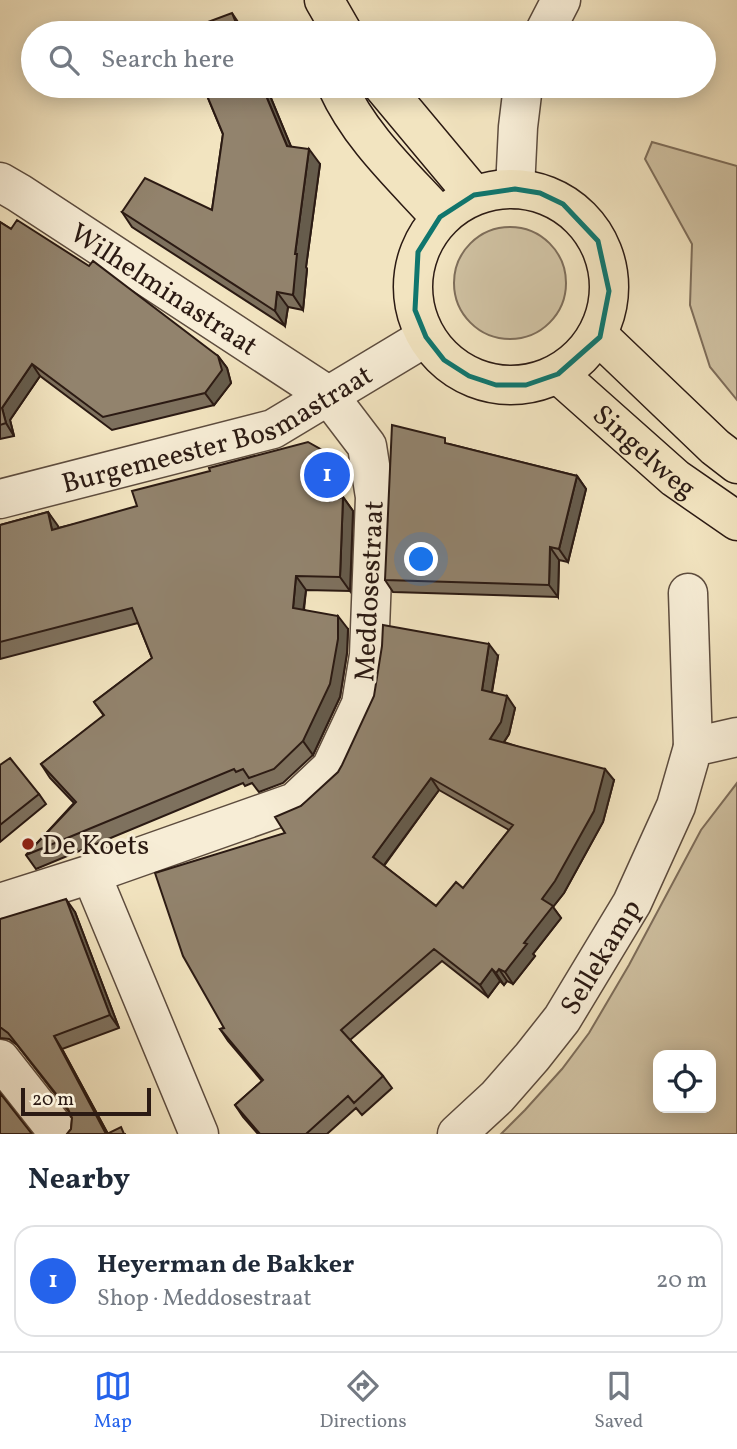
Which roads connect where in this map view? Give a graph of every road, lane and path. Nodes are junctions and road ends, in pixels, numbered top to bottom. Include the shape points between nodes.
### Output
1 (305, 0) edge
2 (324, 0) edge
3 (561, 0) edge
4 (313, 21) edge
5 (336, 21) edge
6 (550, 21) edge
7 (342, 98) edge
8 (393, 98) edge
9 (522, 98) edge
10 (0, 182) edge
11 (515, 189) junction
12 (474, 195) junction
13 (440, 217) junction
14 (426, 337) junction
15 (600, 337) junction
16 (558, 374) junction
17 (329, 396) junction
18 (737, 464) edge
19 (0, 499) edge
20 (737, 521) edge
21 (688, 593) dead end
22 (737, 737) edge
23 (693, 747) junction
24 (91, 874) junction
25 (0, 903) edge
26 (0, 1059) edge
27 (60, 1134) edge
28 (199, 1134) edge
29 (457, 1134) edge

1 - 4 main road
2 - 5 main road
3 - 6 street
7 - 13 main road via 361,128
8 - 12 main road
9 - 11 street
10 - 17 street, Wilhelminastraat
11 - 12 main road
11 - 15 main road via 540,193 563,204 583,220 598,241 607,265 609,291
12 - 13 main road
13 - 14 main road via 418,252 413,273 415,310
14 - 16 main road via 444,360 469,376 496,385 526,385
14 - 17 street, Burgemeester Bosmastraat
15 - 16 main road via 583,358
15 - 18 main road, Singelweg
16 - 20 main road, Singelweg via 675,478
17 - 19 street, Burgemeester Bosmastraat via 273,429
17 - 24 street, Meddosestraat via 367,446 375,497 369,655 363,692 331,768 295,802
21 - 23 street, Sellekamp
22 - 23 street
23 - 29 street, Sellekamp via 676,806 632,903 569,1007 533,1057
24 - 25 street, Meddosestraat
24 - 28 street
26 - 27 street

